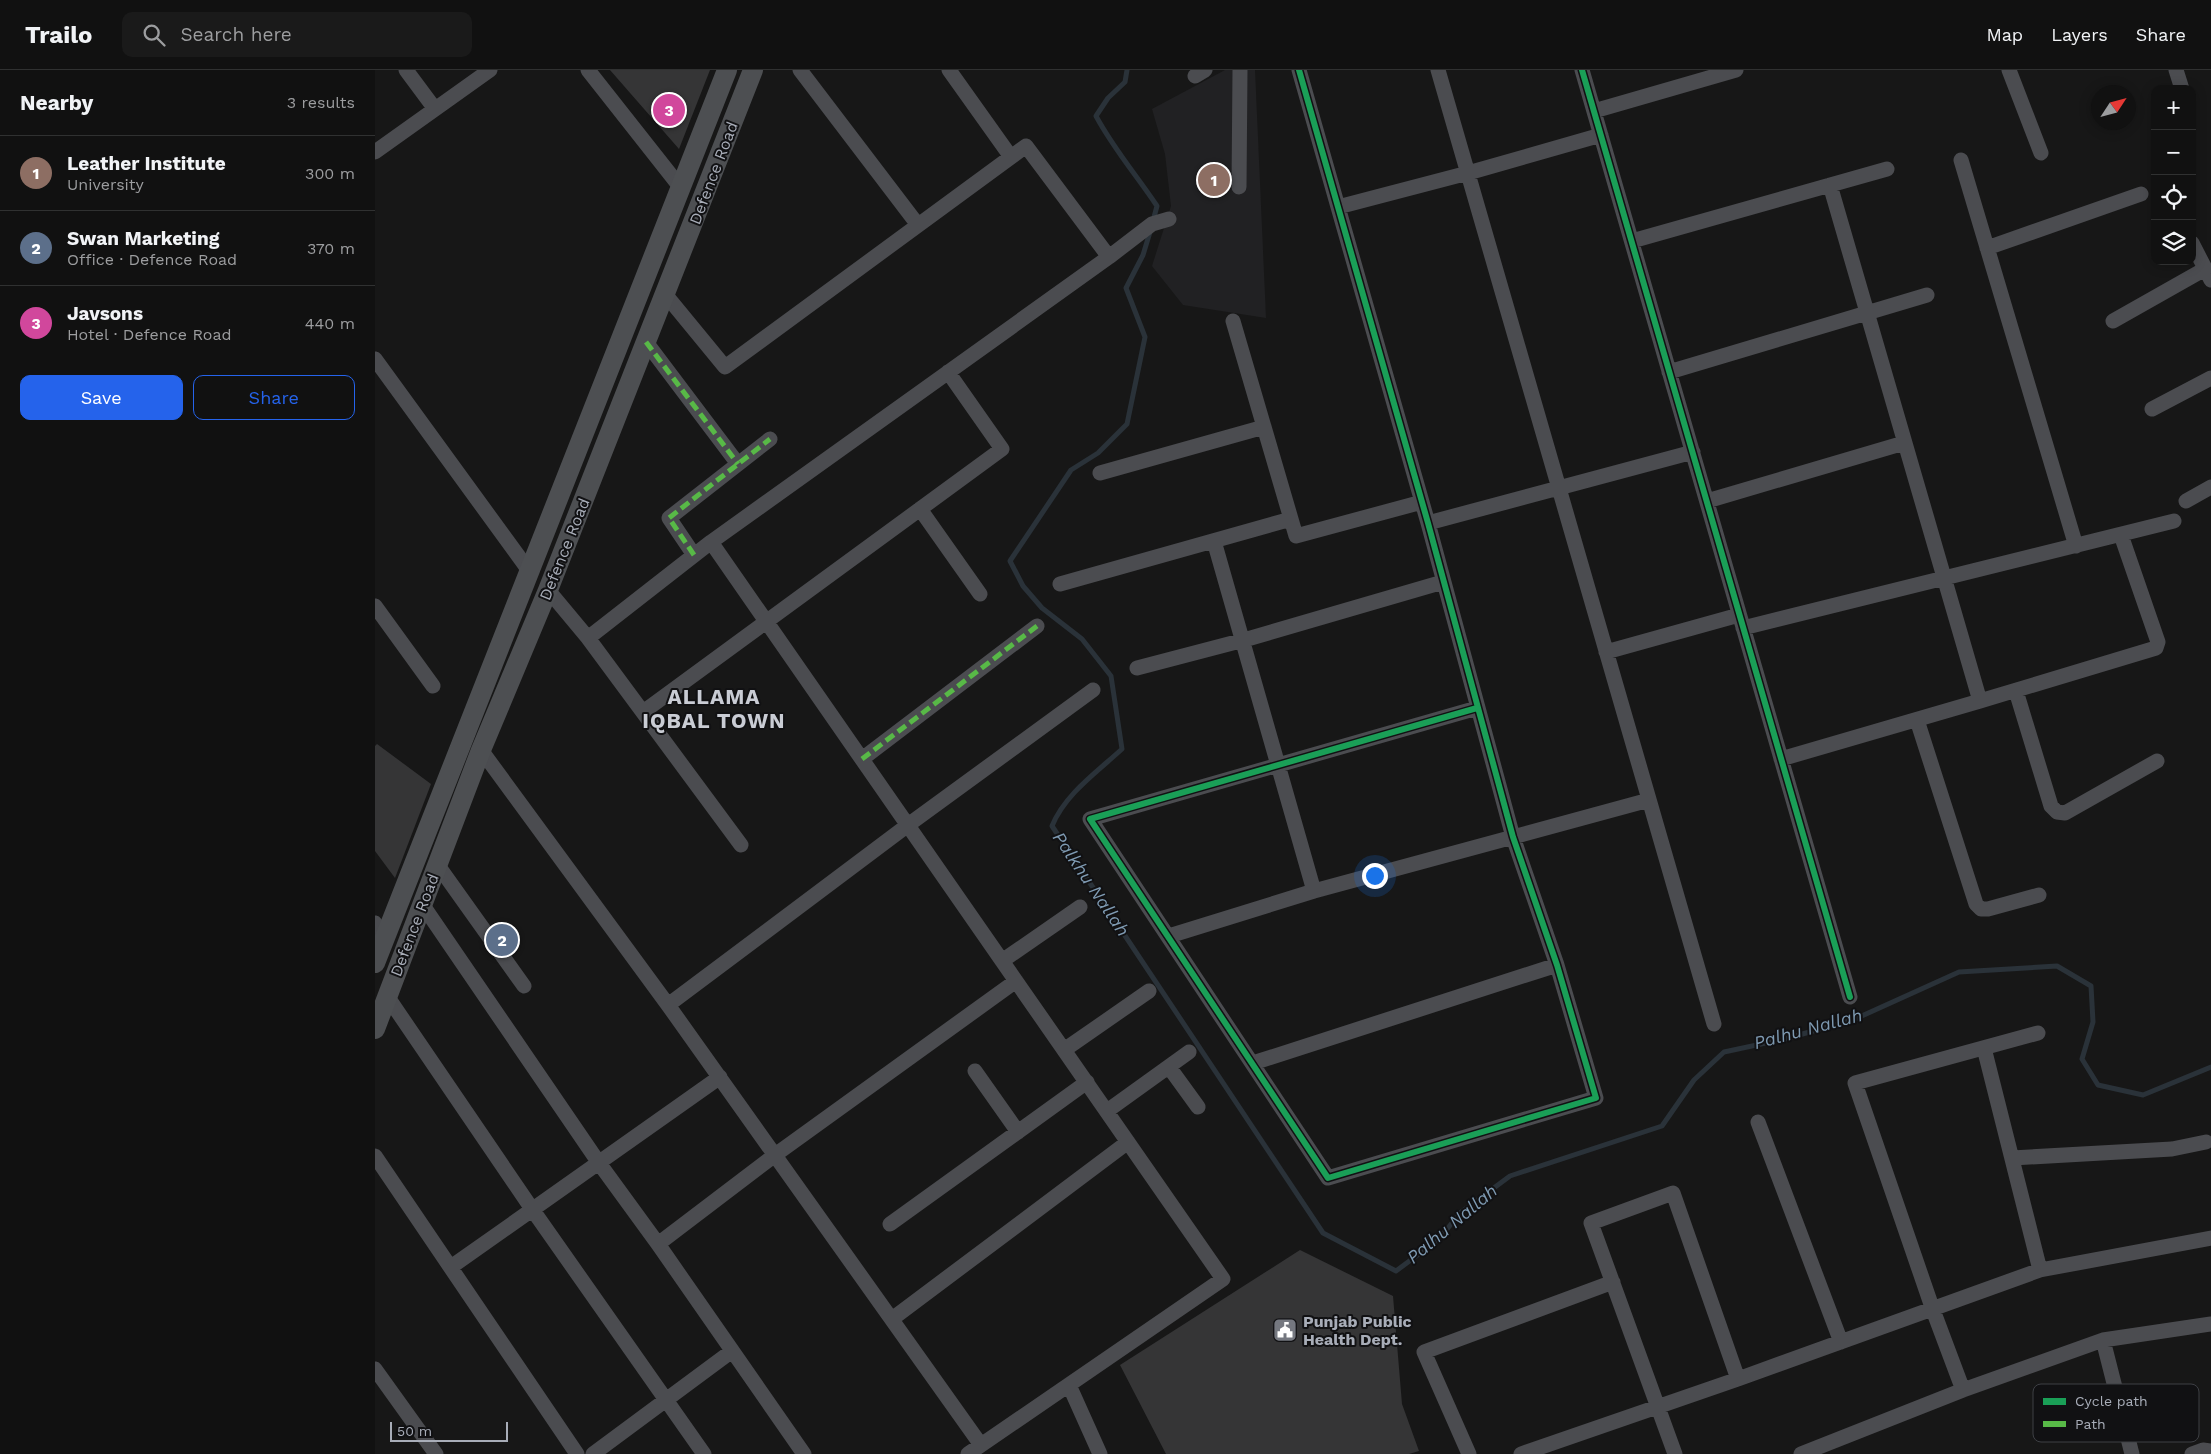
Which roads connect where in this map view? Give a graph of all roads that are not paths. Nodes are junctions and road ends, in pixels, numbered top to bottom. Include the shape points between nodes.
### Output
1 (406, 70) edge
2 (490, 70) edge
3 (588, 70) edge
4 (727, 70) edge
5 (753, 70) edge
6 (800, 70) edge
7 (949, 70) edge
8 (1240, 70) edge
9 (1299, 70) edge
10 (1439, 70) edge
11 (1583, 70) edge
12 (1736, 70) edge
13 (2009, 70) edge
14 (2176, 70) edge
15 (2182, 85) edge
16 (435, 109) junction
17 (1594, 111) junction
18 (1601, 135) junction
19 (375, 152) edge
20 (2041, 153) dead end
21 (1011, 157) junction
22 (1961, 160) dead end
23 (1887, 169) dead end
24 (1468, 173) junction
25 (1830, 185) junction
26 (1239, 187) dead end
27 (681, 188) junction
28 (2141, 194) dead end
29 (1338, 207) junction
30 (1169, 219) dead end
31 (918, 225) junction
32 (1632, 241) junction
33 (1987, 248) junction
34 (2196, 251) edge
35 (1109, 257) junction
36 (2208, 275) edge
37 (665, 294) junction
38 (1927, 295) dead end
39 (1866, 313) junction
40 (1233, 321) dead end
41 (2113, 321) dead end
42 (624, 334) junction
43 (646, 343) junction
44 (375, 359) edge
45 (948, 372) junction
46 (1669, 372) junction
47 (2211, 378) edge
48 (2152, 409) dead end
49 (1264, 427) junction
50 (771, 438) dead end
51 (1904, 443) junction
52 (1693, 452) junction
53 (738, 464) junction
54 (1100, 473) dead end
55 (2211, 487) edge
56 (1558, 488) junction
57 (1707, 501) junction
58 (2186, 501) dead end
59 (1422, 502) junction
60 (920, 509) junction
61 (1291, 519) junction
62 (2175, 520) dead end
63 (1428, 523) junction
64 (2121, 535) junction
65 (543, 539) junction
66 (1214, 541) junction
67 (711, 542) junction
68 (566, 545) junction
69 (2076, 546) junction
70 (694, 554) junction
71 (530, 572) junction
72 (1944, 578) junction
73 (1443, 582) junction
74 (1060, 584) dead end
75 (548, 590) junction
76 (980, 594) dead end
77 (375, 606) edge
78 (517, 606) junction
79 (538, 614) junction
80 (766, 622) junction
81 (1741, 622) junction
82 (1037, 626) dead end
83 (589, 638) junction
84 (1244, 640) junction
85 (1606, 652) junction
86 (1137, 668) dead end
87 (433, 686) dead end
88 (1093, 690) dead end
89 (2016, 691) junction
90 (1980, 701) junction
91 (1477, 708) junction
92 (643, 712) junction
93 (1917, 720) junction
94 (481, 750) junction
95 (862, 759) junction
96 (1781, 759) junction
97 (2157, 761) dead end
98 (1278, 765) junction
99 (1649, 800) junction
100 (908, 825) junction
101 (1513, 837) junction
102 (741, 845) dead end
103 (437, 864) junction
104 (409, 879) junction
105 (1314, 891) junction
106 (426, 895) junction
107 (2039, 895) dead end
108 (1080, 907) dead end
109 (380, 930) edge
110 (1169, 936) junction
111 (1002, 961) junction
112 (375, 964) edge
113 (1557, 965) junction
114 (1016, 981) junction
115 (524, 986) dead end
116 (1149, 991) dead end
117 (387, 996) junction
118 (1850, 997) dead end
119 (668, 1005) junction
120 (1714, 1024) dead end
121 (375, 1029) edge
122 (2038, 1033) dead end
123 (1985, 1048) junction
124 (1064, 1050) junction
125 (1189, 1052) dead end
126 (1253, 1064) junction
127 (1169, 1067) junction
128 (975, 1072) dead end
129 (719, 1077) junction
130 (1087, 1082) junction
131 (1198, 1107) dead end
132 (1107, 1111) junction
133 (1758, 1122) dead end
134 (1018, 1132) junction
135 (1128, 1142) junction
136 (2205, 1142) dead end
137 (775, 1155) junction
138 (375, 1156) edge
139 (2012, 1158) junction
140 (599, 1162) junction
141 (532, 1209) junction
142 (890, 1224) dead end
143 (2211, 1238) edge
144 (658, 1244) junction
145 (451, 1267) junction
146 (2040, 1270) junction
147 (1613, 1282) junction
148 (1933, 1310) junction
149 (891, 1319) junction
150 (2211, 1324) edge
151 (2103, 1340) junction
152 (1841, 1342) junction
153 (732, 1351) junction
154 (375, 1369) edge
155 (1738, 1379) junction
156 (2114, 1384) edge
157 (1069, 1385) junction
158 (1963, 1390) junction
159 (666, 1400) junction
160 (1658, 1407) junction
161 (981, 1445) junction
162 (2211, 1451) edge
163 (436, 1454) edge
164 (577, 1454) edge
165 (593, 1454) edge
166 (704, 1454) edge
167 (804, 1454) edge
168 (968, 1454) edge
169 (1100, 1454) edge
170 (1469, 1454) edge
171 (1521, 1454) edge
172 (1675, 1454) edge
173 (1801, 1454) edge
174 (2192, 1454) edge

1 - 16 street
2 - 16 street
3 - 27 street
4 - 27 main road, Defence Road
5 - 37 main road, Defence Road
6 - 31 street
7 - 21 street
8 - 26 street
9 - 29 street
10 - 24 street
11 - 17 street
12 - 17 street
13 - 20 street
14 - 15 street
16 - 19 street
17 - 18 street
18 - 24 street
18 - 32 street
21 - 31 street
21 - 35 street via 1026,146
22 - 33 street
23 - 25 street
24 - 29 street
24 - 56 street
25 - 32 street
25 - 39 street
27 - 42 main road, Defence Road
28 - 33 street
29 - 59 street
30 - 35 street via 1151,224
31 - 37 street via 725,367
32 - 46 street
33 - 69 street
34 - 36 street
35 - 45 street
36 - 41 street
37 - 43 main road, Defence Road
38 - 39 street
39 - 46 street
39 - 51 street
40 - 49 street
42 - 43 main road
42 - 65 main road, Defence Road
43 - 53 street
43 - 68 main road, Defence Road
44 - 71 street
45 - 60 street via 1002,449
45 - 67 street
46 - 52 street
47 - 48 street
49 - 54 street
49 - 61 street
50 - 53 street
51 - 57 street
51 - 72 street
52 - 56 street
52 - 57 street
53 - 70 street via 669,518
55 - 58 street
56 - 63 street
56 - 85 street
57 - 81 street
59 - 61 street via 1296,536
59 - 63 street
60 - 76 street
60 - 80 street
61 - 66 street
62 - 64 street
63 - 73 street
64 - 69 street
64 - 89 street via 2158,642 2156,648
65 - 68 main road
65 - 71 main road, Defence Road
66 - 74 street
66 - 84 street
67 - 70 street
67 - 80 street
68 - 75 main road, Defence Road
69 - 72 street
70 - 83 street
71 - 78 main road, Defence Road
72 - 81 street
72 - 90 street
73 - 84 street
73 - 91 street
75 - 79 main road, Defence Road
75 - 83 street
77 - 87 street
78 - 79 main road
78 - 104 main road, Defence Road
79 - 94 main road, Defence Road
80 - 92 street
80 - 95 street
81 - 85 street
81 - 96 street
82 - 95 street
83 - 92 street
84 - 86 street
84 - 98 street
85 - 99 street
88 - 100 street
89 - 90 street
89 - 97 street via 2051,806 2057,812 2065,814
90 - 93 street
91 - 98 street
91 - 101 street
92 - 102 street
93 - 96 street
93 - 107 street via 1976,904 1981,909 1988,909
94 - 103 main road, Defence Road
94 - 119 street
95 - 100 street
96 - 118 street
98 - 105 street
98 - 110 street via 1090,819
99 - 101 street
99 - 120 street
100 - 111 street
100 - 119 street
101 - 105 street
101 - 113 street
103 - 106 main road, Defence Road
103 - 115 street
104 - 106 main road
104 - 109 main road, Defence Road
105 - 110 street
106 - 117 main road, Defence Road
106 - 140 street
108 - 111 street
109 - 112 main road, Defence Road
110 - 126 street
111 - 114 street
113 - 126 street
113 - 126 street via 1596,1098 1329,1178
114 - 124 street
114 - 137 street
116 - 124 street
117 - 121 main road, Defence Road
117 - 141 street
119 - 129 street
122 - 123 street
123 - 139 street
123 - 148 street via 1855,1084
124 - 130 street
125 - 127 street
127 - 131 street
127 - 132 street
128 - 134 street
129 - 137 street
129 - 140 street
130 - 132 street
130 - 134 street
132 - 135 street
133 - 152 street
134 - 142 street
135 - 149 street
135 - 157 street via 1223,1279
136 - 139 street via 2172,1149
137 - 144 street
137 - 149 street
138 - 145 street
139 - 146 street
140 - 141 street
140 - 144 street
141 - 145 street
141 - 159 street
143 - 146 street
144 - 153 street
145 - 164 street
146 - 148 street
147 - 155 street via 1591,1223 1673,1193
147 - 160 street
147 - 170 street via 1424,1352
148 - 152 street
148 - 158 street
149 - 161 street
150 - 151 street
151 - 156 street
151 - 158 street
152 - 155 street
153 - 159 street
153 - 167 street
154 - 163 street
155 - 160 street
157 - 161 street
157 - 169 street
158 - 173 street
159 - 165 street
159 - 166 street
160 - 171 street
160 - 172 street
161 - 168 street
162 - 174 street

